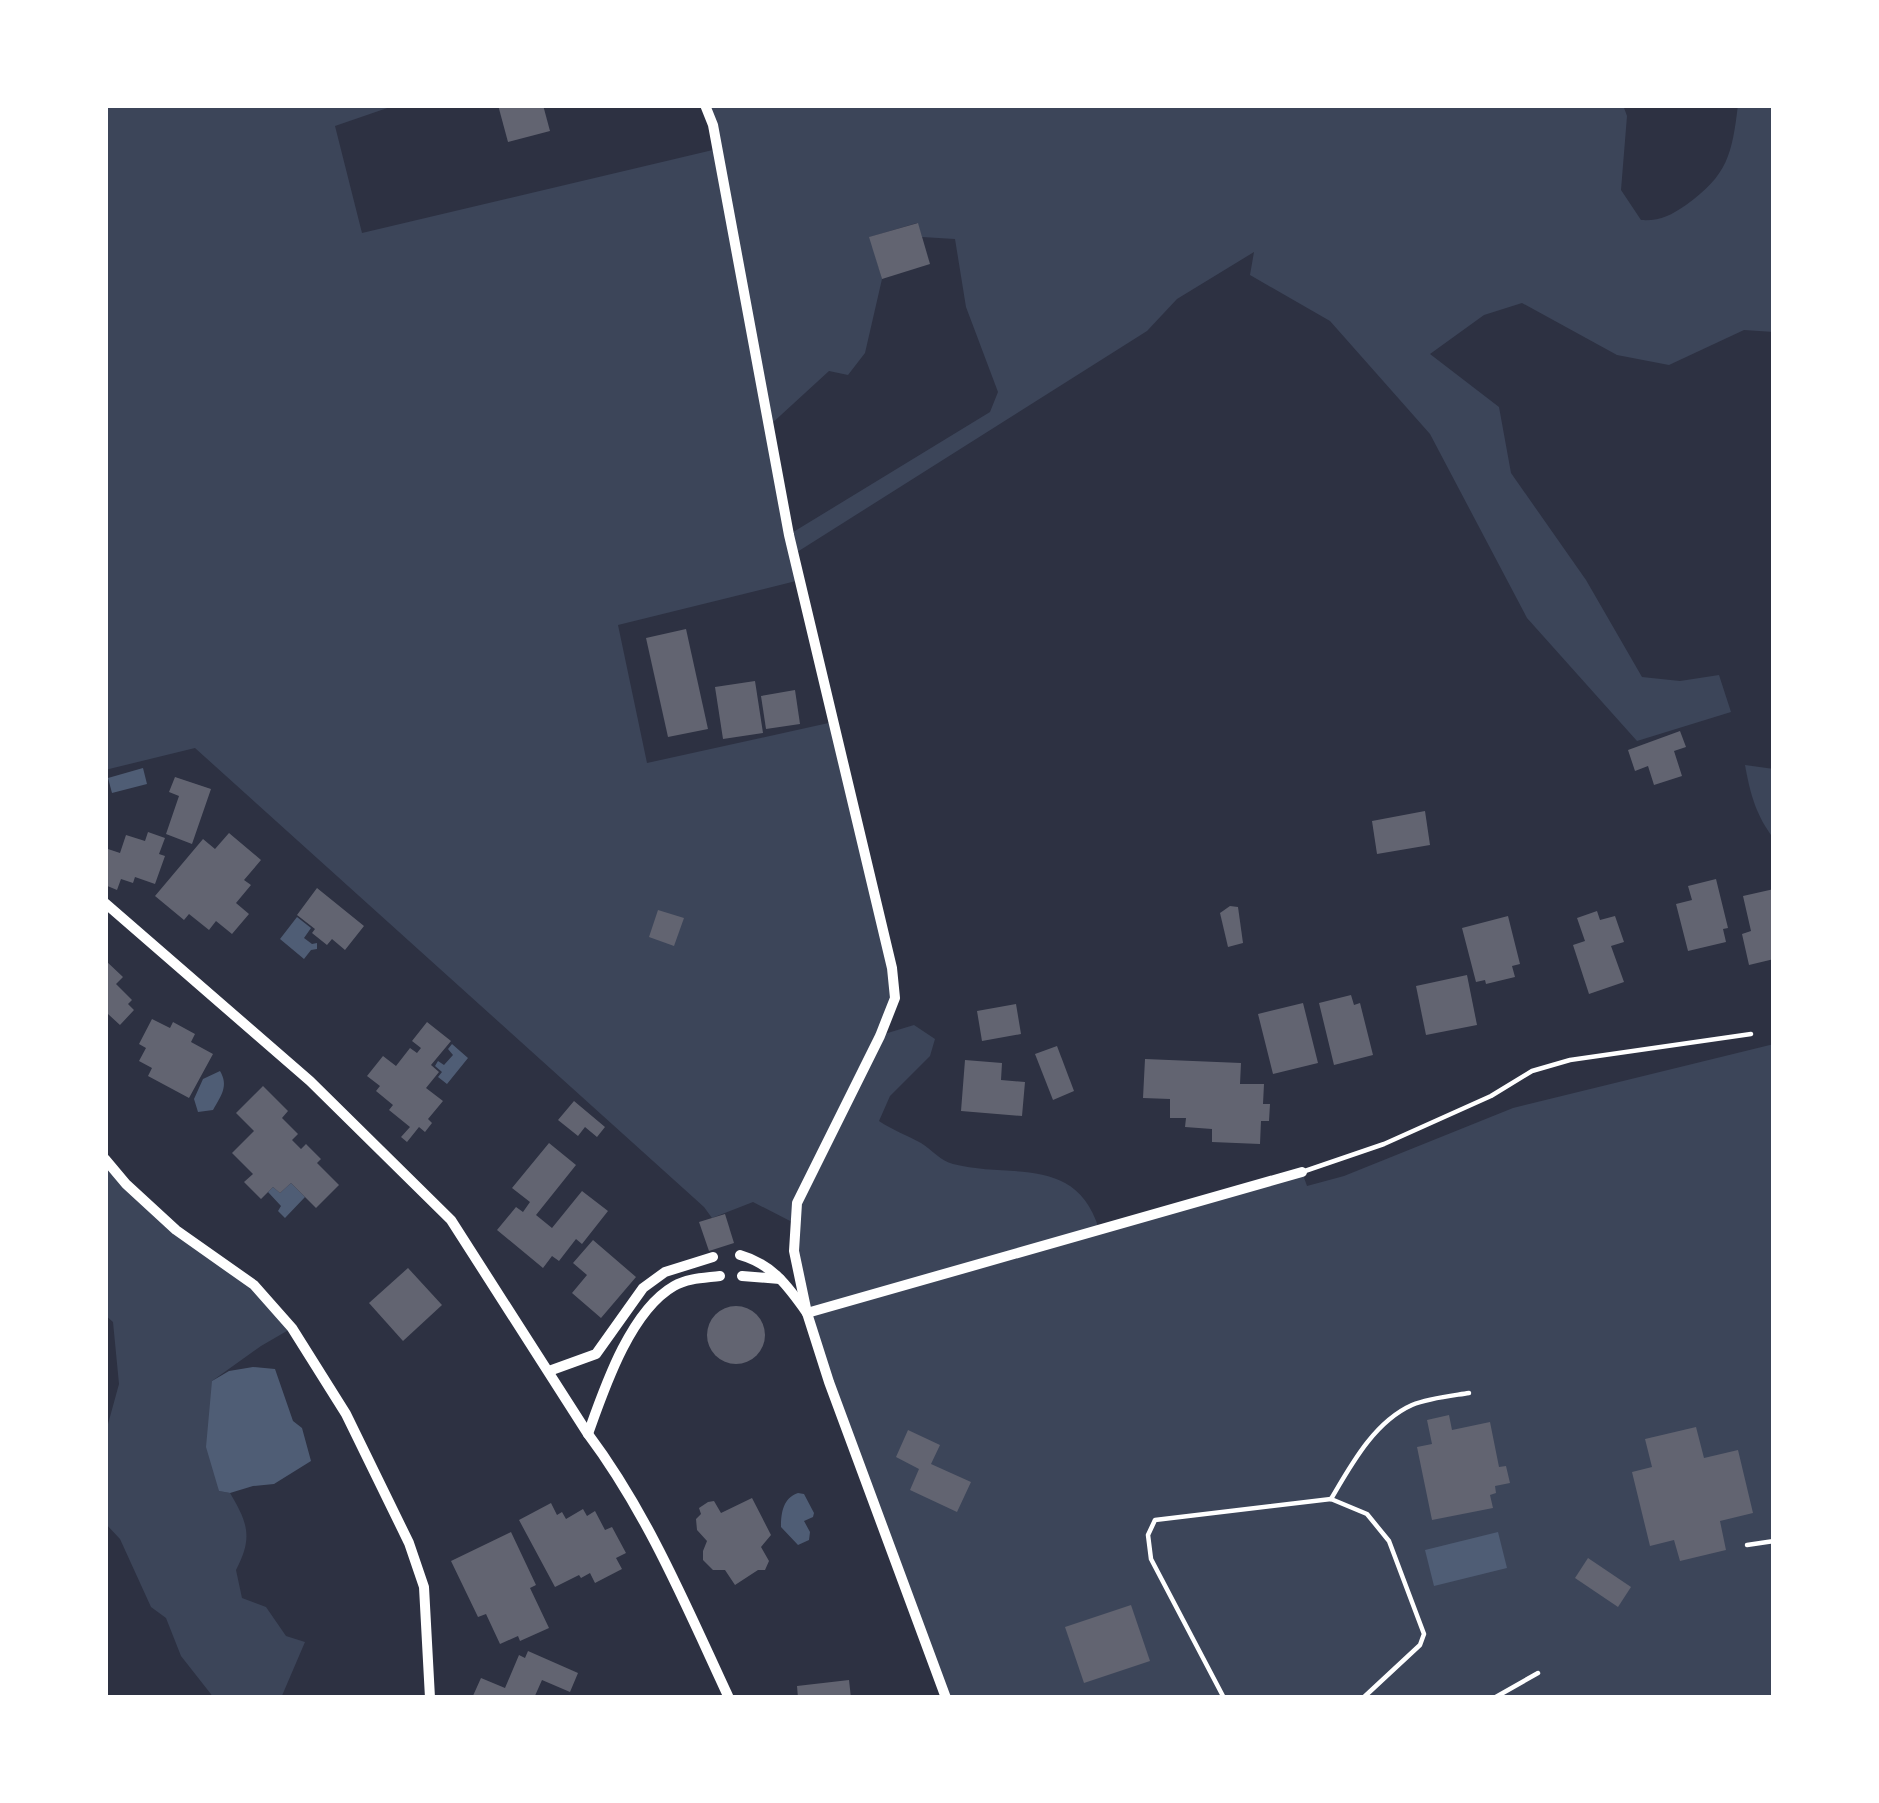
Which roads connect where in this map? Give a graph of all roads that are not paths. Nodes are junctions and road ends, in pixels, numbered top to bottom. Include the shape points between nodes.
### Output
1 (705, 105) edge
2 (105, 903) edge
3 (1751, 1034) dead end
4 (105, 1160) edge
5 (1302, 1172) joint
6 (740, 1255) dead end
7 (713, 1257) dead end
8 (720, 1276) dead end
9 (742, 1276) dead end
10 (783, 1279) junction
11 (807, 1312) junction
12 (549, 1371) junction
13 (1468, 1393) dead end
14 (588, 1434) junction
15 (1331, 1499) junction
16 (1774, 1541) edge
17 (1747, 1545) dead end
18 (1538, 1673) dead end
19 (430, 1698) edge
20 (729, 1698) edge
21 (946, 1698) edge
22 (1224, 1698) edge
23 (1363, 1698) edge
24 (1494, 1698) edge

1 - 11 street via 794,555 895,998 797,1203 794,1251
2 - 12 street via 310,1082 451,1220
3 - 5 lane via 1532,1071 1384,1144
4 - 19 street via 176,1230 254,1286 292,1328 346,1414 424,1587
5 - 11 street
6 - 10 street
7 - 12 street via 665,1272 643,1288 596,1354
8 - 14 street via 674,1286 657,1300 610,1376
9 - 10 street
10 - 11 street
11 - 21 street
12 - 14 street
13 - 15 lane via 1392,1416
14 - 20 street via 671,1572
15 - 22 lane via 1155,1520 1151,1559
15 - 23 lane via 1367,1514 1389,1540 1424,1634
16 - 17 lane
18 - 24 lane

